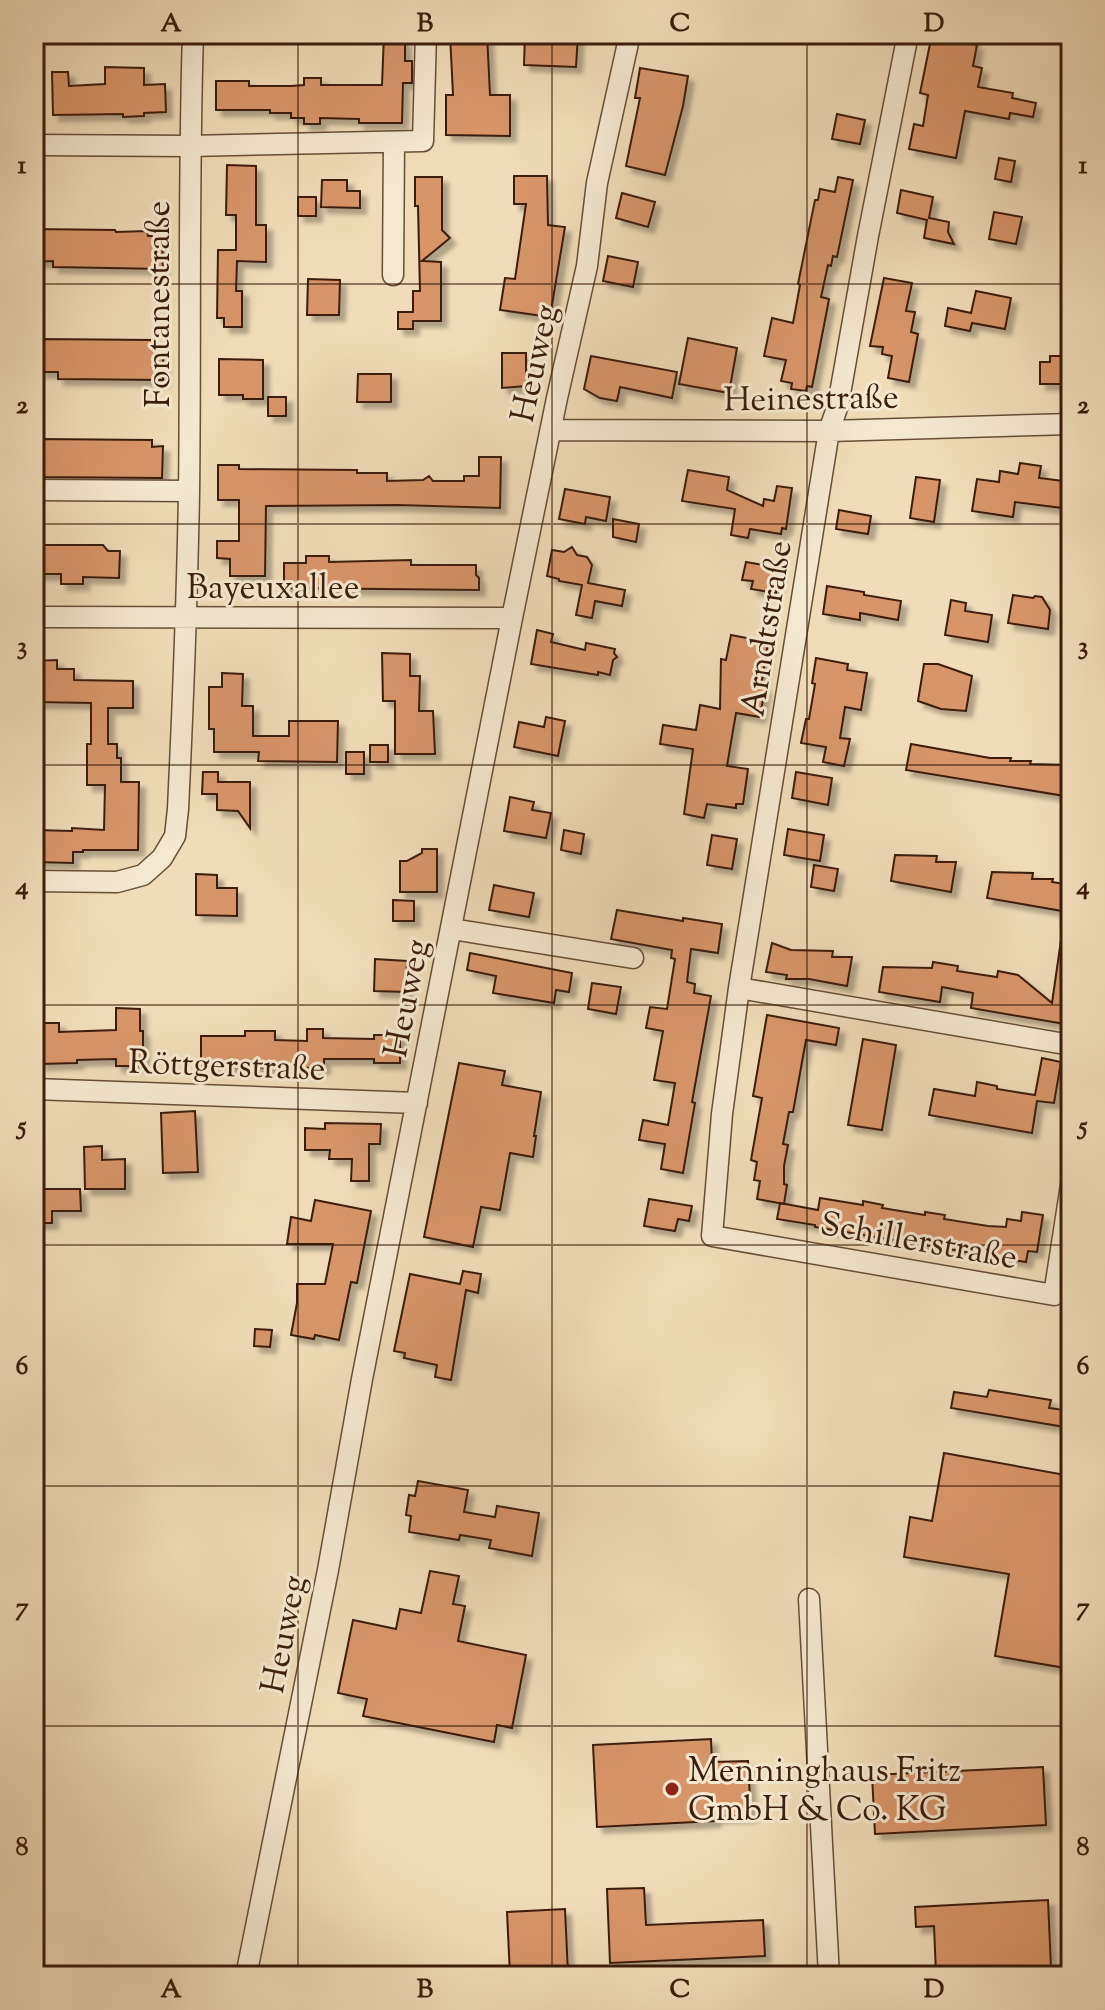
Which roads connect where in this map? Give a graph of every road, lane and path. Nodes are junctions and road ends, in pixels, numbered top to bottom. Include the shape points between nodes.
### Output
1 (193, 34) edge
2 (426, 34) edge
3 (630, 34) edge
4 (908, 34) edge
5 (394, 142) junction
6 (34, 145) edge
7 (189, 146) junction
8 (393, 275) dead end
9 (1071, 424) edge
10 (551, 430) junction
11 (829, 431) junction
12 (34, 490) edge
13 (189, 491) junction
14 (34, 617) edge
15 (512, 618) junction
16 (187, 619) junction
17 (34, 881) edge
18 (452, 929) junction
19 (633, 958) dead end
20 (739, 988) junction
21 (1071, 1045) edge
22 (34, 1089) edge
23 (417, 1103) junction
24 (1071, 1185) edge
25 (712, 1236) joint
26 (809, 1599) dead end
27 (246, 1976) edge
28 (829, 1976) edge

1 - 7 street, Fontanestraße
2 - 5 street via 423,141
3 - 10 street, Heuweg
4 - 11 street, Arndtstraße
5 - 7 street
5 - 8 street
6 - 7 street
7 - 13 street, Fontanestraße
9 - 11 street, Heinestraße
10 - 11 street, Heinestraße
10 - 15 street, Heuweg
11 - 20 street, Arndtstraße
12 - 13 street
13 - 16 street, Fontanestraße
14 - 16 street, Bayeuxallee
15 - 16 street, Bayeuxallee
15 - 18 street, Heuweg
16 - 17 street, Fontanestraße via 175,836 143,875 117,882
18 - 19 street
18 - 23 street, Heuweg
20 - 21 street
20 - 25 street, Arndtstraße
22 - 23 street, Röttgerstraße
23 - 27 street, Heuweg
24 - 25 street, Schillerstraße via 1054,1295
26 - 28 street

